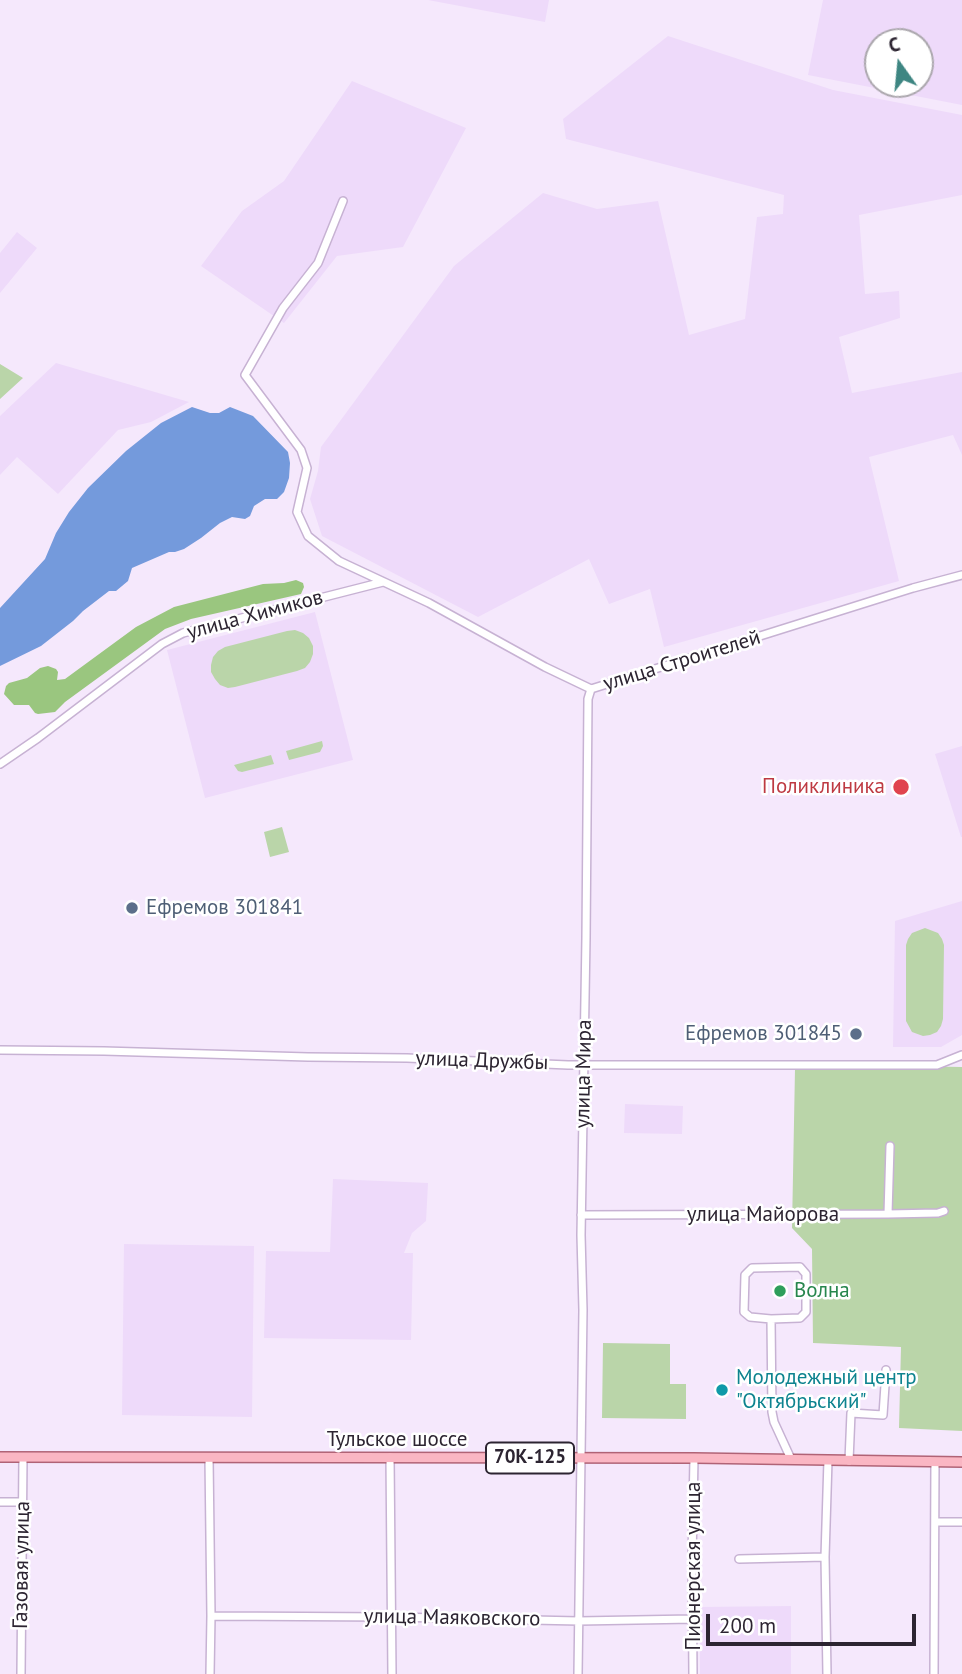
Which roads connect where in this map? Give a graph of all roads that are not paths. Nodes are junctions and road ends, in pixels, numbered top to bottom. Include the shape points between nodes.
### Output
1 (343, 201) dead end
2 (962, 575) edge
3 (383, 582) junction
4 (591, 689) junction
5 (0, 764) edge
6 (0, 1050) edge
7 (962, 1055) edge
8 (584, 1064) junction
9 (890, 1146) dead end
10 (944, 1212) dead end
11 (888, 1214) junction
12 (581, 1215) junction
13 (771, 1319) junction
14 (886, 1370) dead end
15 (0, 1457) edge
16 (23, 1457) junction
17 (390, 1457) junction
18 (209, 1458) junction
19 (580, 1458) junction
20 (694, 1458) junction
21 (791, 1459) junction
22 (828, 1460) junction
23 (849, 1461) junction
24 (934, 1462) junction
25 (962, 1462) edge
26 (0, 1502) edge
27 (22, 1502) junction
28 (935, 1522) junction
29 (962, 1522) edge
30 (825, 1557) junction
31 (739, 1559) dead end
32 (211, 1616) junction
33 (392, 1616) junction
34 (693, 1619) junction
35 (579, 1621) junction
36 (21, 1674) edge
37 (210, 1674) edge
38 (392, 1674) edge
39 (578, 1674) edge
40 (693, 1674) edge
41 (827, 1674) edge
42 (934, 1674) edge

1 - 3 street, улица Строителей via 318,263 283,308 245,375 301,450 307,468 297,512 308,536 339,561
2 - 4 street, улица Строителей
3 - 4 street, улица Строителей
3 - 5 street, улица Химиков via 183,633
4 - 8 street, улица Мира
6 - 8 street, улица Дружбы
7 - 8 street, улица Дружбы via 937,1065
8 - 12 street, улица Мира
9 - 11 street
10 - 11 street, улица Майорова
11 - 12 street, улица Майорова
12 - 19 street, улица Мира
13 - 13 street via 744,1312 745,1275 752,1268 800,1267 806,1274 806,1312 800,1318
13 - 21 street via 772,1412
14 - 23 street via 883,1415 851,1413
15 - 16 main road, Тульское шоссе / 70К-125
16 - 18 main road, Тульское шоссе / 70К-125
16 - 27 street, Газовая улица
17 - 18 main road, Тульское шоссе / 70К-125
17 - 19 main road, Тульское шоссе / 70К-125
17 - 33 street
18 - 32 street
19 - 20 main road, Тульское шоссе / 70К-125
19 - 35 street, улица Мира
20 - 21 main road, Тульское шоссе / 70К-125
20 - 34 street, Пионерская улица
21 - 22 main road, Тульское шоссе / 70К-125
22 - 23 main road, Тульское шоссе / 70К-125
22 - 30 street
23 - 24 main road, Тульское шоссе / 70К-125
24 - 25 main road, Тульское шоссе / 70К-125
24 - 28 street
26 - 27 street
27 - 36 street, Газовая улица
28 - 29 street
28 - 42 street
30 - 31 street
30 - 41 street
32 - 33 street, улица Маяковского
32 - 37 street
33 - 35 street, улица Маяковского
33 - 38 street
34 - 35 street, улица Маяковского
34 - 40 street, Пионерская улица
35 - 39 street, улица Мира

